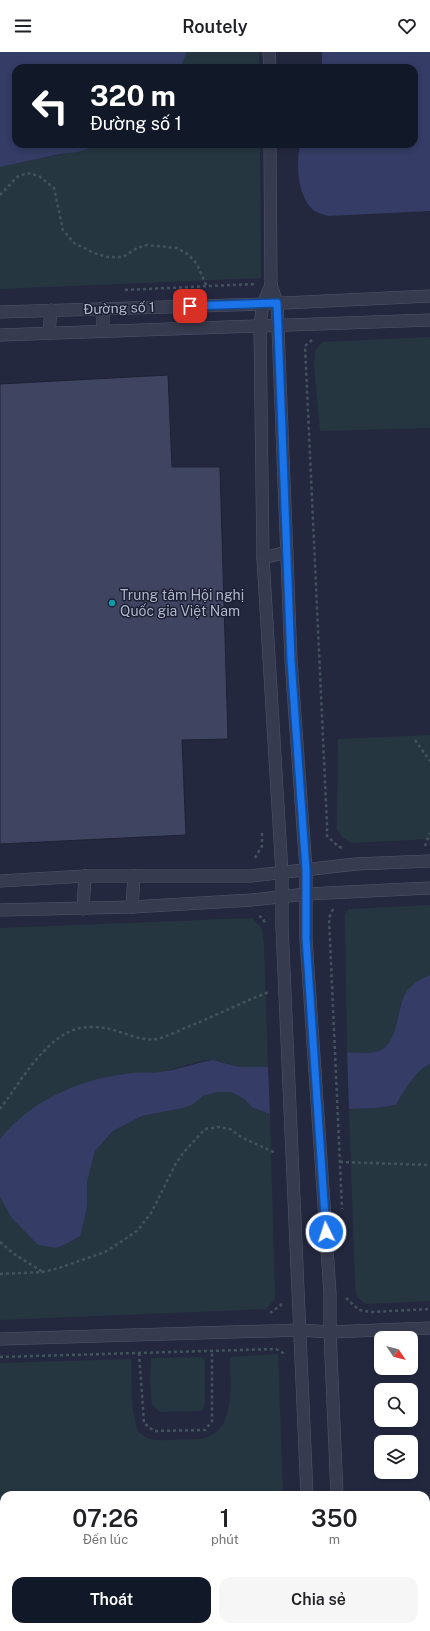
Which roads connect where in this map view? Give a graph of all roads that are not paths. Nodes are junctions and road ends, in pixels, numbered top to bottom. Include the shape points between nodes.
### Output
1 (270, 52) edge
2 (270, 64) edge
3 (270, 148) edge
4 (271, 285) junction
5 (430, 296) edge
6 (277, 303) junction
7 (263, 304) junction
8 (103, 308) junction
9 (51, 310) junction
10 (0, 312) edge
11 (430, 320) edge
12 (260, 325) junction
13 (277, 325) junction
14 (103, 331) junction
15 (49, 333) junction
16 (0, 335) edge
17 (287, 552) junction
18 (263, 558) junction
19 (269, 660) junction
20 (291, 660) junction
21 (430, 861) edge
22 (306, 870) junction
23 (282, 873) junction
24 (85, 876) junction
25 (134, 876) junction
26 (0, 881) edge
27 (430, 888) edge
28 (307, 894) junction
29 (281, 896) junction
30 (132, 907) junction
31 (82, 909) junction
32 (0, 910) edge
33 (430, 1328) edge
34 (300, 1330) junction
35 (330, 1332) junction
36 (0, 1339) edge
37 (307, 1491) edge
38 (337, 1491) edge

1 - 2 street
3 - 4 street
4 - 6 street
4 - 7 street
5 - 6 street, Đường số 1
6 - 7 street, Đường số 1
6 - 13 street
7 - 8 street, Đường số 1
7 - 12 street
8 - 9 street, Đường số 1
8 - 14 street
9 - 10 street, Đường số 1
9 - 15 street
11 - 13 street, Đường số 1
12 - 13 street, Đường số 1
12 - 14 street, Đường số 1
12 - 18 street
13 - 17 street
14 - 15 street, Đường số 1
15 - 16 street, Đường số 1
17 - 18 street
17 - 20 street
18 - 19 street
19 - 20 street
19 - 23 street
20 - 22 street
21 - 22 street via 356,864
22 - 23 street
22 - 28 street
23 - 25 street via 251,876
23 - 29 street
24 - 25 street
24 - 26 street
24 - 31 street
25 - 30 street
27 - 28 street
28 - 29 street
28 - 35 street via 306,938 330,1293
29 - 30 street
29 - 34 street
30 - 31 street
31 - 32 street
33 - 35 street
34 - 35 street
34 - 36 street
34 - 37 street
35 - 38 street

